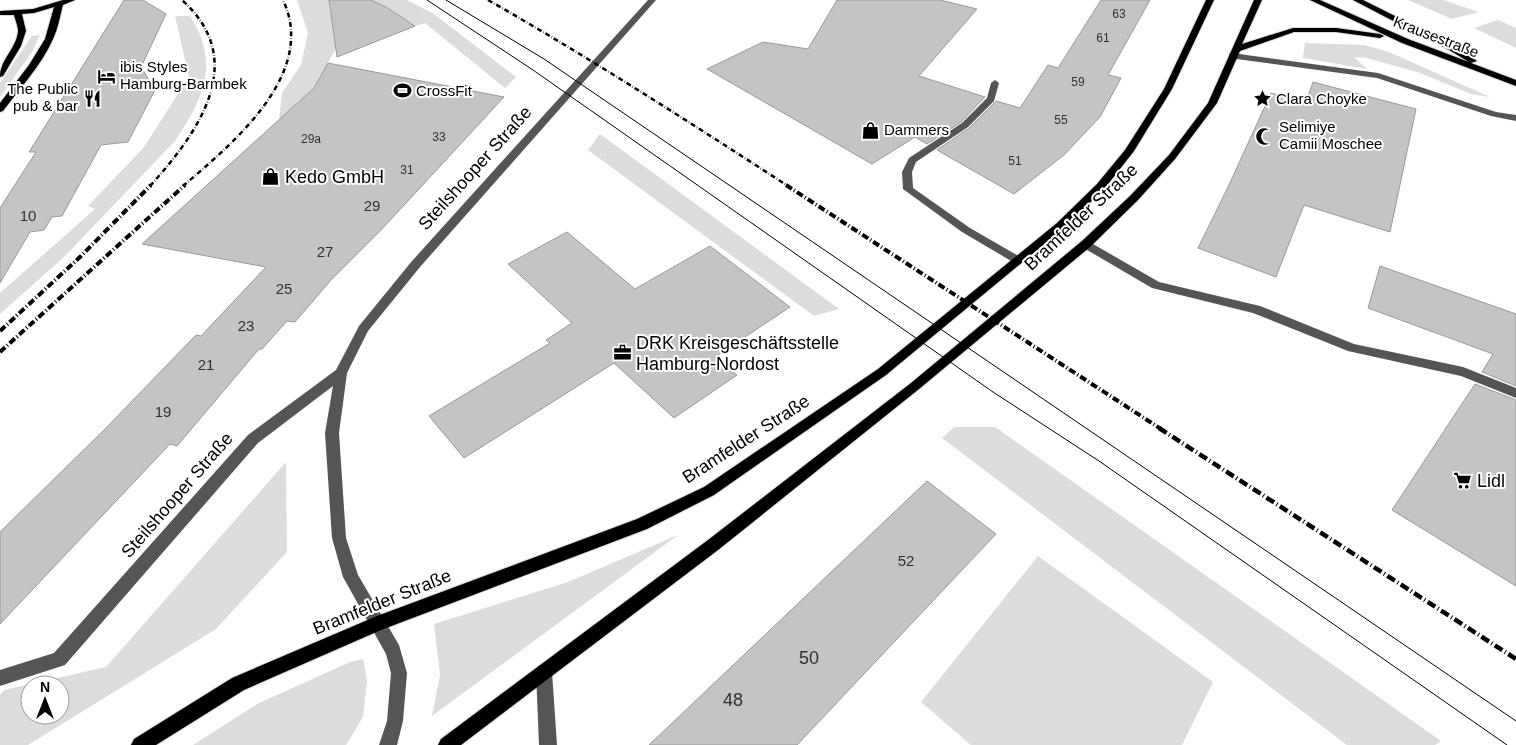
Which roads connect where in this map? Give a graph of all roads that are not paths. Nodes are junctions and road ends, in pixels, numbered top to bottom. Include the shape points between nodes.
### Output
1 (71, 0) edge
2 (652, 0) edge
3 (1210, 0) edge
4 (1258, 0) edge
5 (1314, 0) edge
6 (1357, 0) edge
7 (58, 5) junction
8 (0, 13) edge
9 (18, 13) junction
10 (1405, 41) junction
11 (1234, 53) junction
12 (0, 74) edge
13 (1495, 74) junction
14 (995, 83) dead end
15 (1516, 83) edge
16 (0, 110) edge
17 (1516, 118) edge
18 (1086, 244) junction
19 (1018, 261) junction
20 (341, 373) junction
21 (1516, 393) edge
22 (377, 624) junction
23 (544, 672) junction
24 (0, 678) edge
25 (140, 745) edge
26 (388, 745) edge
27 (447, 745) edge
28 (548, 745) edge

1 - 7 main road
2 - 20 street, Steilshooper Straße via 410,272 363,329
3 - 19 main road, Bramfelder Straße via 1168,89 1129,151 1101,186
4 - 11 main road, Bramfelder Straße
5 - 10 main road, Krausestraße
6 - 13 main road, Krausestraße via 1452,48
7 - 9 main road
7 - 16 main road via 50,37
8 - 9 main road
9 - 12 main road via 22,31 18,46
10 - 11 main road via 1363,32 1293,30
10 - 13 main road, Krausestraße
11 - 17 street via 1378,76 1494,114
11 - 18 main road, Bramfelder Straße via 1212,104 1172,157
13 - 15 main road, Krausestraße
14 - 19 street via 991,99 965,125 912,160 907,172 908,189 966,230
18 - 21 street via 1156,285 1256,309 1352,348 1463,372
18 - 23 main road, Bramfelder Straße via 915,386
19 - 22 main road, Bramfelder Straße via 882,372 709,490 642,524
20 - 22 street, Steilshooper Straße via 332,433 339,538 350,576
20 - 24 street, Steilshooper Straße via 253,439 59,659
22 - 25 main road, Bramfelder Straße via 238,684
22 - 26 street, Steilshooper Straße via 393,651 400,673 395,721
23 - 27 main road, Bramfelder Straße
23 - 28 street

